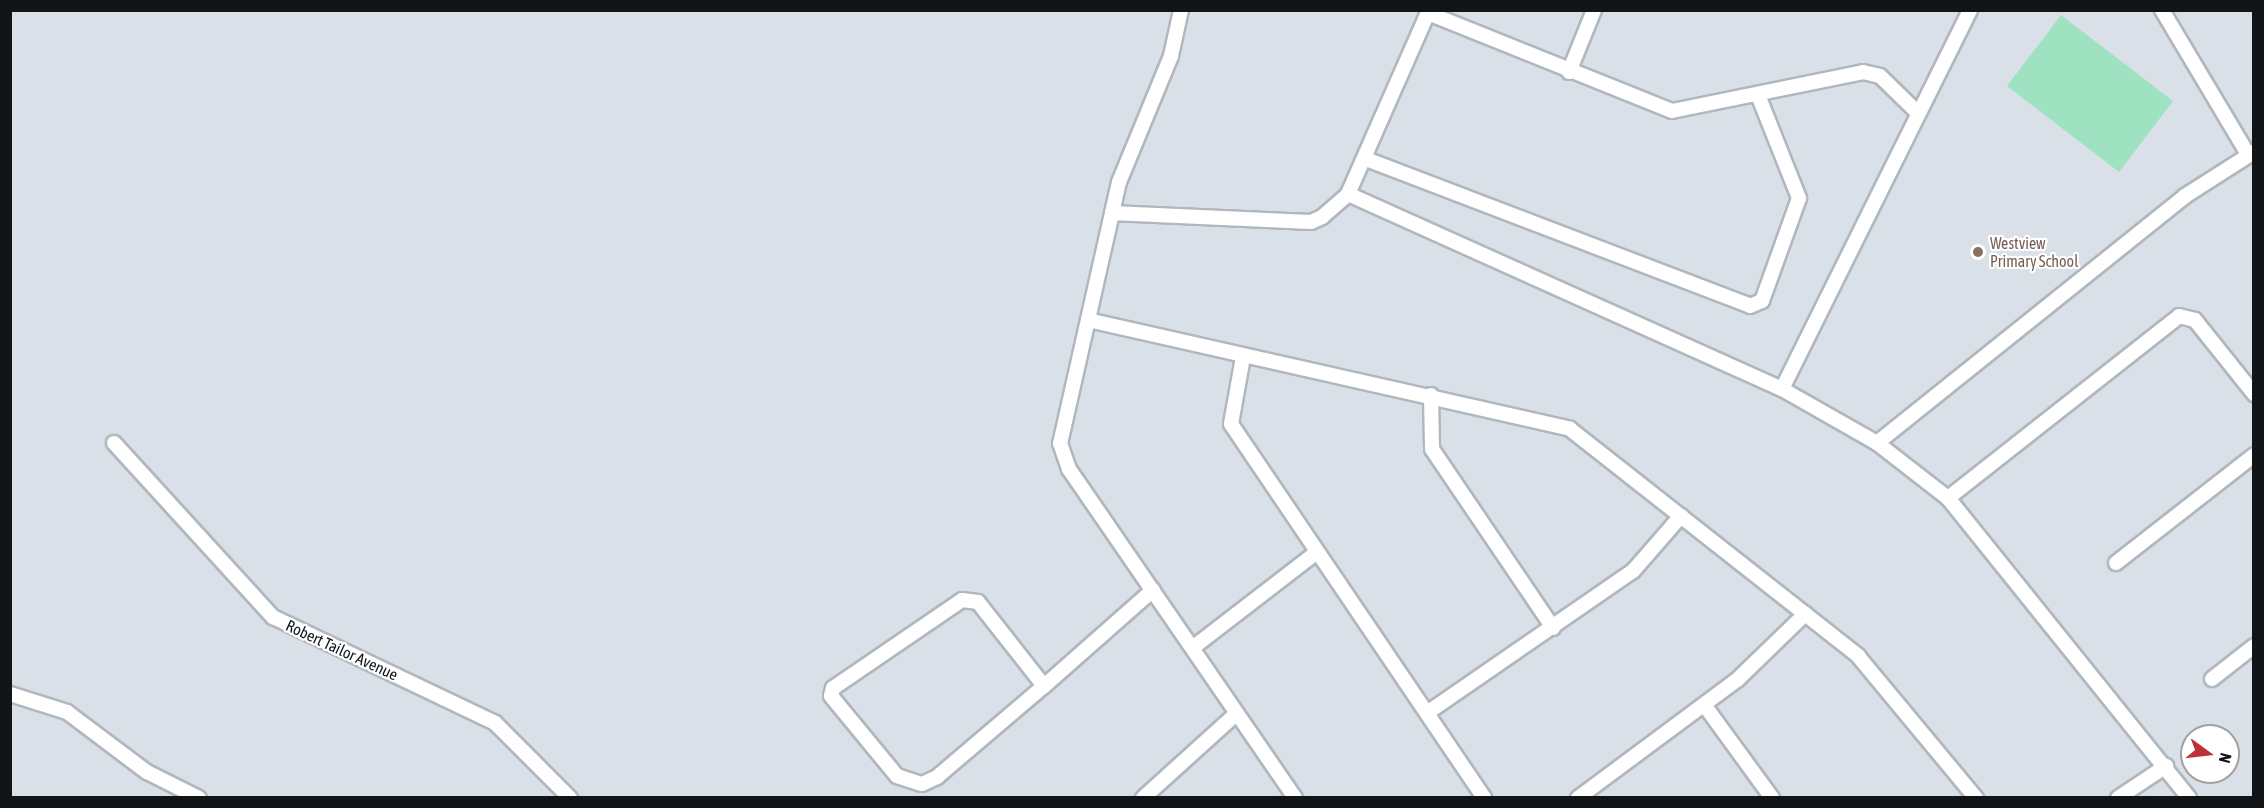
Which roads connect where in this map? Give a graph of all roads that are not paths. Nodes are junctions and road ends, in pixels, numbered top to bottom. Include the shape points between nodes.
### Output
1 (1181, 10) edge
2 (1594, 10) edge
3 (1970, 10) edge
4 (2162, 10) edge
5 (1428, 12) edge
6 (1569, 72) junction
7 (1758, 95) junction
8 (1918, 113) junction
9 (2251, 153) edge
10 (1366, 159) junction
11 (1348, 194) junction
12 (1112, 213) junction
13 (1088, 320) junction
14 (1243, 357) junction
15 (1782, 390) junction
16 (2253, 394) edge
17 (1431, 395) junction
18 (114, 443) dead end
19 (1877, 443) junction
20 (2253, 455) edge
21 (1948, 498) junction
22 (1681, 516) junction
23 (1317, 552) junction
24 (2116, 563) dead end
25 (1153, 590) junction
26 (1805, 614) junction
27 (1553, 628) junction
28 (1195, 646) junction
29 (2253, 646) edge
30 (2212, 679) dead end
31 (1044, 686) junction
32 (10, 693) edge
33 (1705, 706) junction
34 (1427, 713) junction
35 (1236, 714) junction
36 (2166, 766) junction
37 (199, 798) edge
38 (570, 798) edge
39 (1143, 798) edge
40 (1295, 798) edge
41 (1484, 798) edge
42 (1578, 798) edge
43 (1772, 798) edge
44 (1976, 798) edge
45 (2118, 798) edge
46 (2189, 798) edge

1 - 12 street via 1171,57 1131,147
2 - 6 street
3 - 8 street
4 - 9 street
5 - 6 street
5 - 10 street
6 - 7 street via 1672,111
7 - 8 street via 1872,72
7 - 10 street via 1799,198 1762,301 1750,306
8 - 15 street
9 - 19 street via 2185,196
10 - 11 street
11 - 12 street via 1311,222
11 - 15 street
12 - 13 street
13 - 14 street
13 - 25 street via 1060,443 1069,470
14 - 17 street
14 - 23 street via 1231,424
15 - 19 street
16 - 21 street via 2195,320 2179,316
17 - 22 street via 1570,429
17 - 27 street via 1432,449
18 - 38 street, Robert Tailor Avenue via 273,617 495,723
19 - 21 street
20 - 24 street
21 - 36 street
22 - 26 street
22 - 27 street via 1640,565
23 - 28 street
23 - 34 street
25 - 28 street
25 - 31 street
26 - 33 street
26 - 44 street via 1877,673
27 - 34 street
28 - 35 street
29 - 30 street
31 - 31 street via 937,777 922,784 897,776 831,696 833,688 962,600 978,602
32 - 37 street via 67,712 147,772
33 - 42 street
33 - 43 street
34 - 41 street
35 - 39 street
35 - 40 street
36 - 45 street
36 - 46 street

